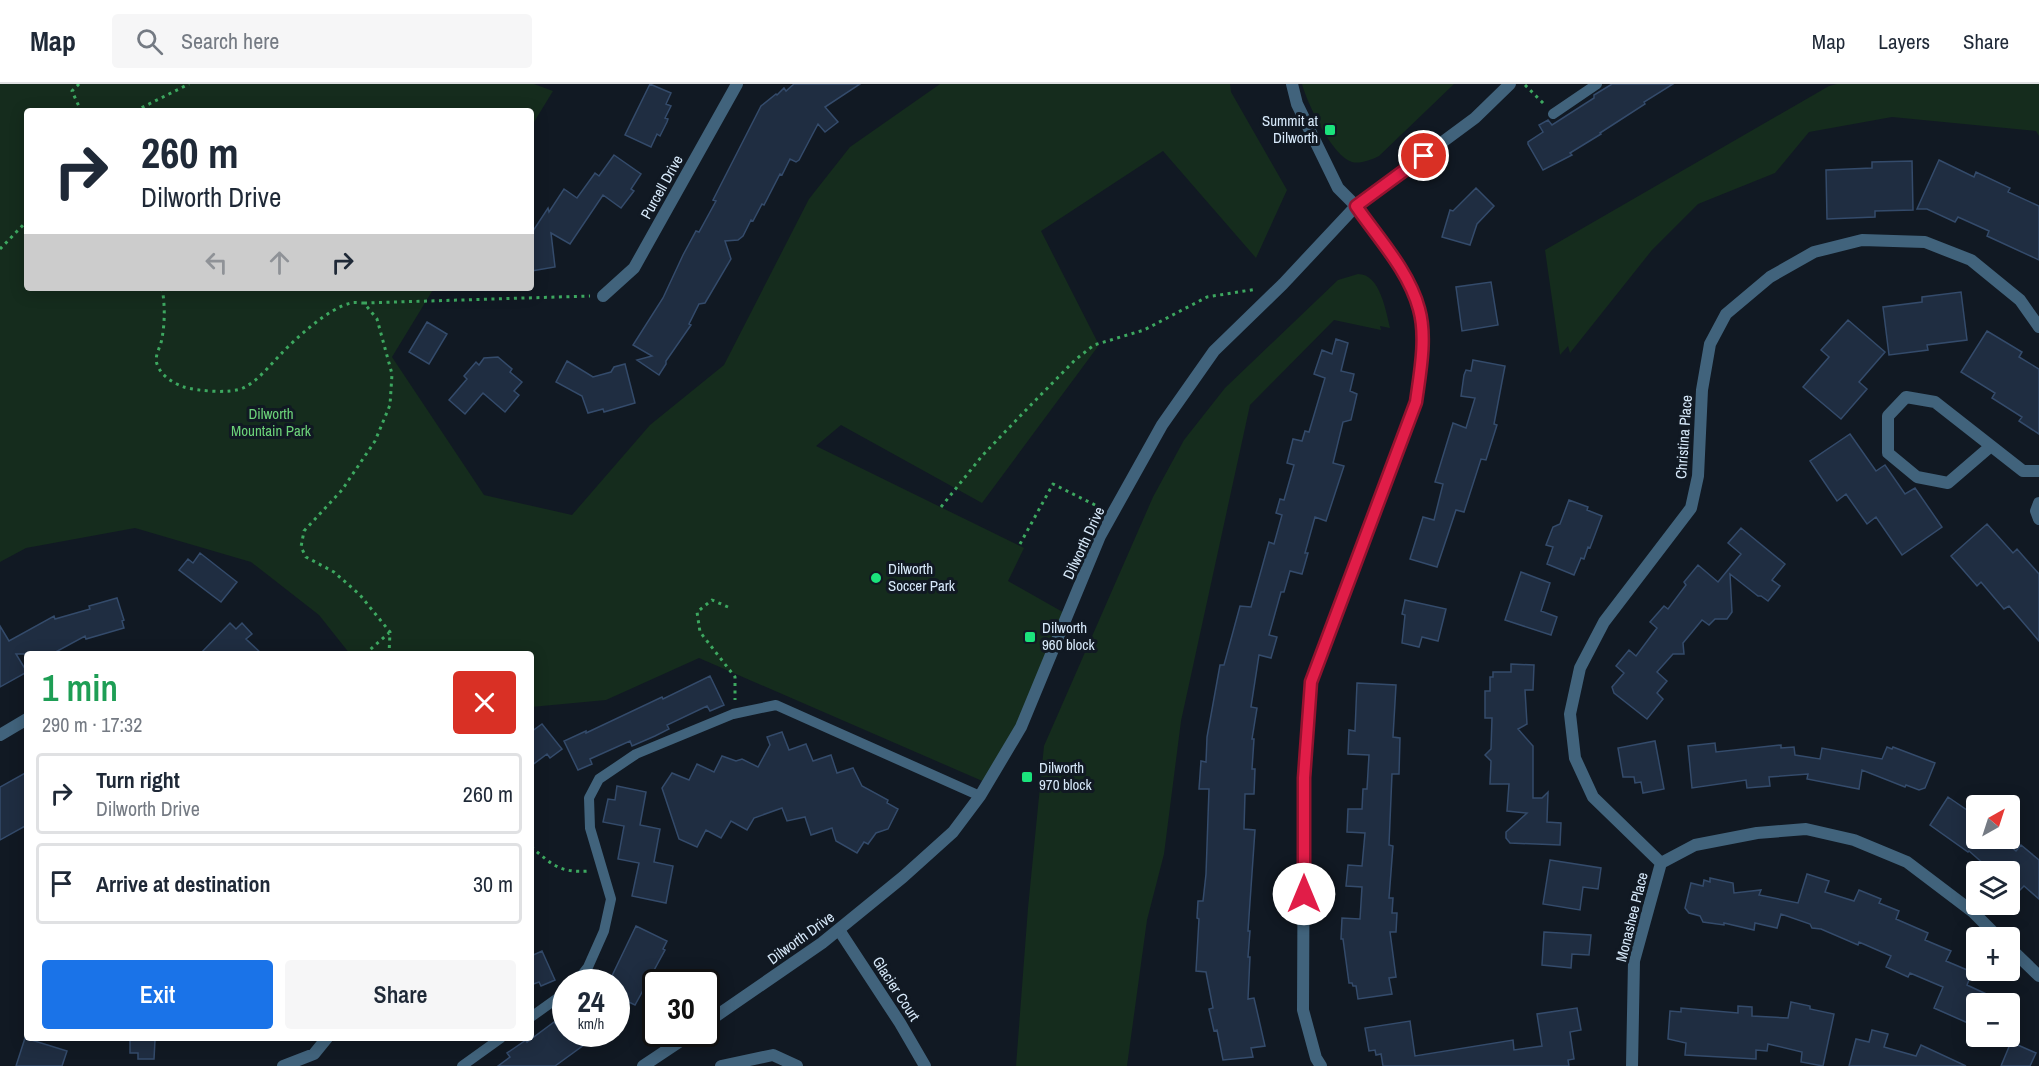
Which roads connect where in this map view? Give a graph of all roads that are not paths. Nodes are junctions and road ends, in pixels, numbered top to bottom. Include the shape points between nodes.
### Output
1 (737, 84) edge
2 (1292, 84) edge
3 (1510, 84) edge
4 (1597, 84) edge
5 (1553, 114) road end
6 (1356, 206) junction
7 (603, 296) road end
8 (2039, 327) edge
9 (1991, 446) junction
10 (2039, 471) edge
11 (2039, 503) edge
12 (2039, 519) edge
13 (24, 721) edge
14 (0, 735) edge
15 (980, 796) junction
16 (1662, 863) junction
17 (1988, 927) edge
18 (839, 930) junction
19 (2020, 958) edge
20 (586, 969) edge
21 (2039, 976) edge
22 (552, 1002) edge
23 (720, 1013) edge
24 (534, 1015) edge
25 (325, 1041) edge
26 (497, 1041) edge
27 (672, 1047) edge
28 (283, 1066) edge
29 (462, 1066) edge
30 (643, 1066) edge
31 (721, 1066) edge
32 (797, 1066) edge
33 (925, 1066) edge
34 (1321, 1066) edge
35 (1632, 1066) edge

1 - 7 street, Purcell Drive via 634,268
2 - 6 street via 1338,188
3 - 6 street, Dilworth Drive via 1475,118
4 - 5 lane
6 - 15 street, Dilworth Drive via 1214,351 1162,425 1100,536 1021,727
6 - 34 street via 1405,277 1419,310 1423,356 1416,402 1311,682 1304,778 1304,1010
8 - 16 street, Christina Place via 2020,300 1971,260 1925,242 1862,240 1814,252 1770,277 1726,314 1710,344 1702,390 1698,476 1691,508 1604,622 1580,668 1570,714 1575,758 1593,797
9 - 9 street via 1935,402 1906,397 1888,416 1888,453 1917,477 1948,483
9 - 10 street via 2023,471
11 - 12 street
13 - 14 street
15 - 18 street, Dilworth Drive via 953,832
15 - 20 lane via 776,705 733,714 636,754 599,779 590,798 590,828 611,899 604,931
16 - 17 street, Monashee Place via 1695,845 1757,832 1806,829 1854,840 1907,862
16 - 35 street, Monashee Place via 1634,961
18 - 23 street, Dilworth Drive
18 - 33 street, Glacier Court
19 - 21 street
22 - 24 lane
25 - 28 street via 314,1054
26 - 29 lane
27 - 30 street
31 - 32 street via 774,1055

